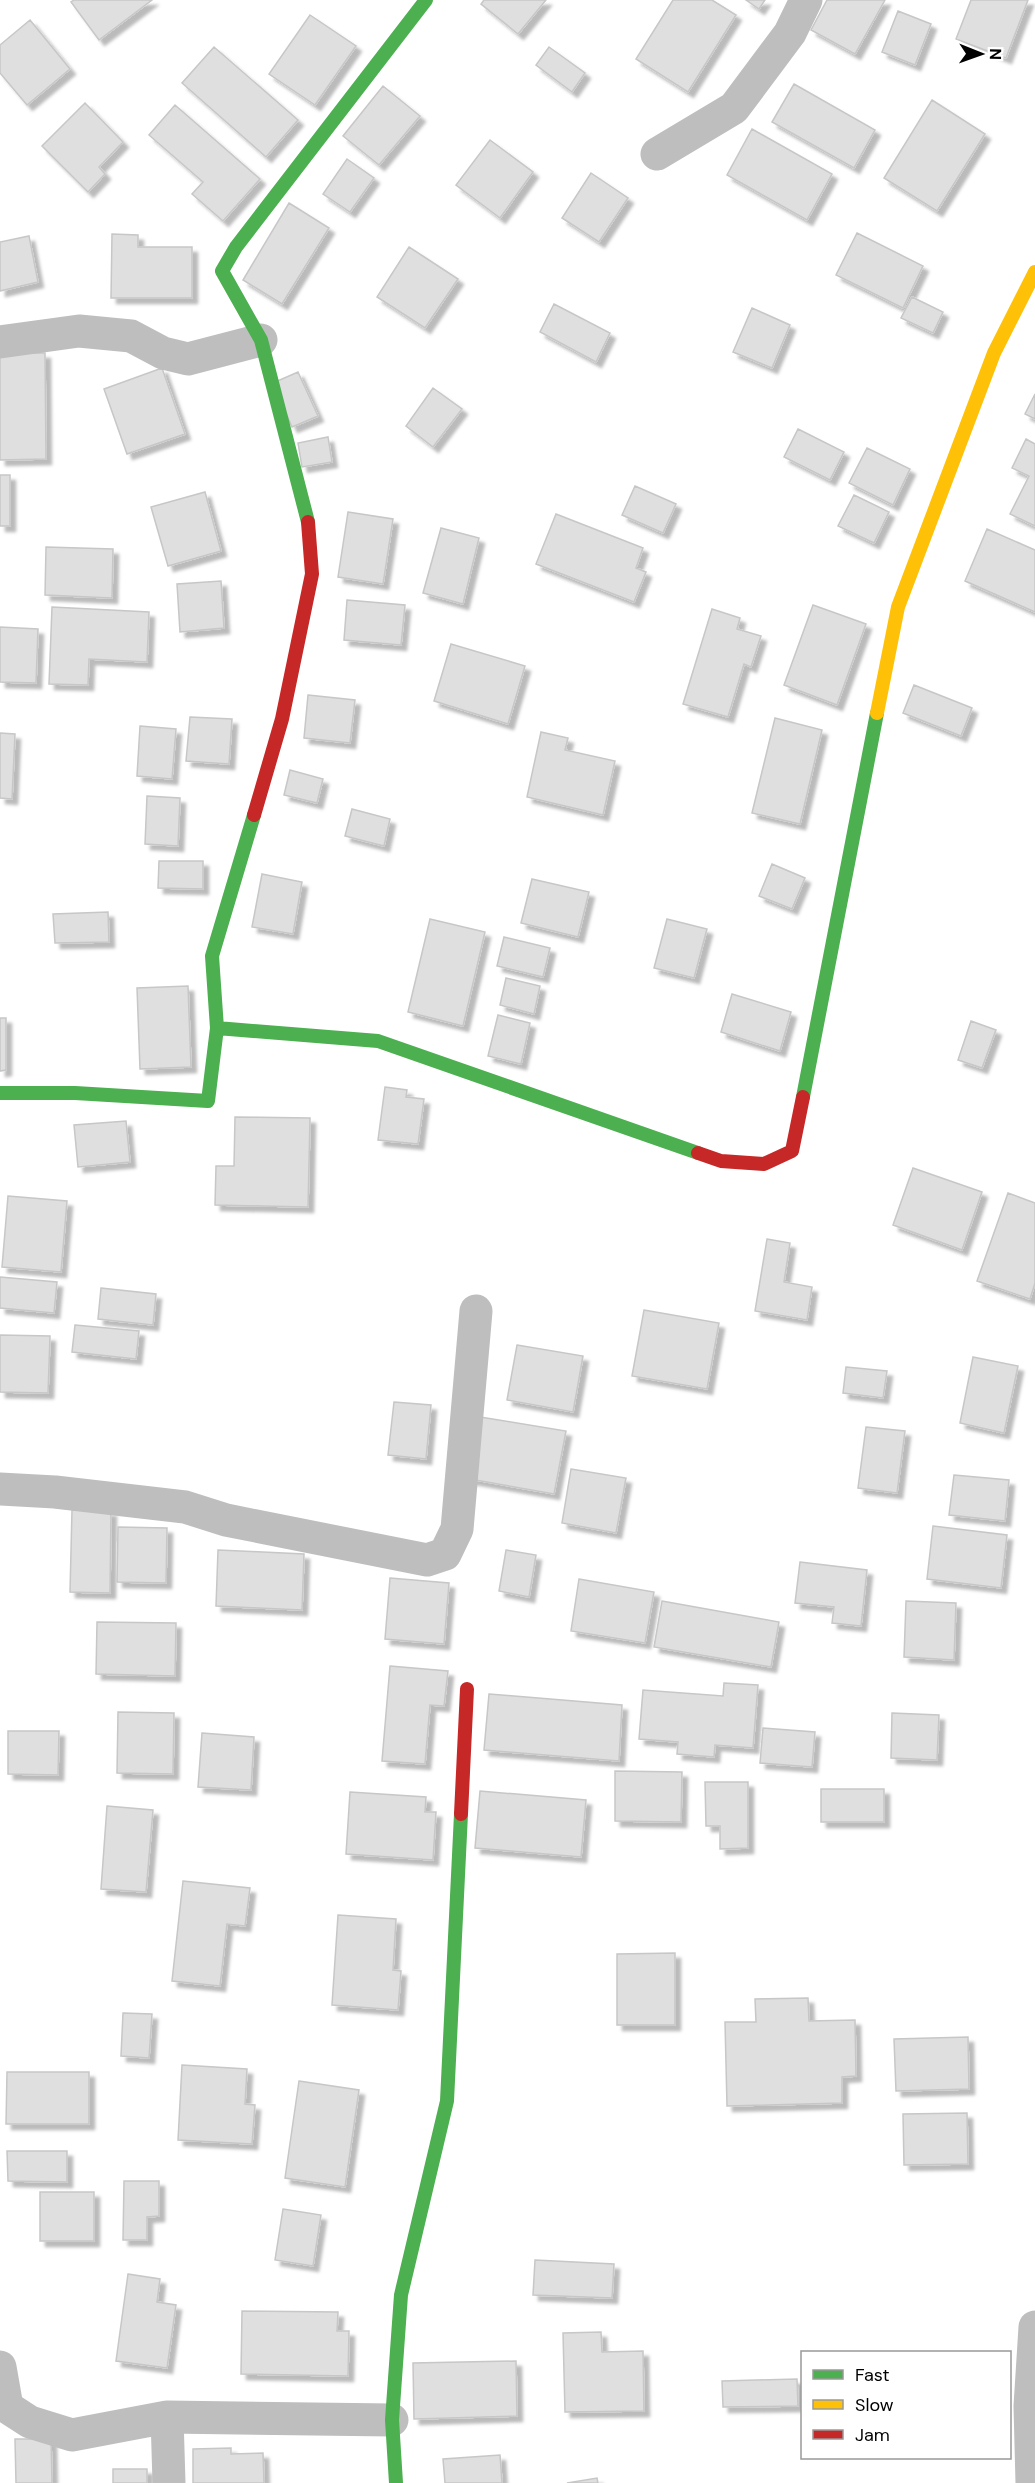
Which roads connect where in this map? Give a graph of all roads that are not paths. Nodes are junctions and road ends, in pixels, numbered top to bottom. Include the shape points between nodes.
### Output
1 (426, 0) edge
2 (806, 0) edge
3 (657, 154) dead end
4 (1035, 272) edge
5 (261, 340) junction
6 (0, 342) edge
7 (217, 1028) junction
8 (0, 1093) edge
9 (476, 1311) dead end
10 (0, 1489) edge
11 (467, 1689) dead end
12 (1035, 2327) edge
13 (0, 2367) edge
14 (167, 2417) junction
15 (392, 2420) junction
16 (169, 2483) edge
17 (396, 2483) edge
18 (1032, 2483) edge

1 - 5 street via 236,247 222,271
2 - 3 street via 790,33 734,108
4 - 7 street via 994,353 898,607 792,1151 764,1164 721,1161 378,1041
5 - 6 street via 188,359 163,353 132,336 79,331
5 - 7 street via 308,523 312,574 282,719 212,956
7 - 8 street via 208,1101 75,1092
9 - 10 street via 457,1529 445,1554 427,1560 226,1520 185,1507
11 - 15 street via 447,2101 401,2295
12 - 18 street via 1030,2406
13 - 14 street via 7,2407 30,2422 72,2435
14 - 15 street
14 - 16 street
15 - 17 street

